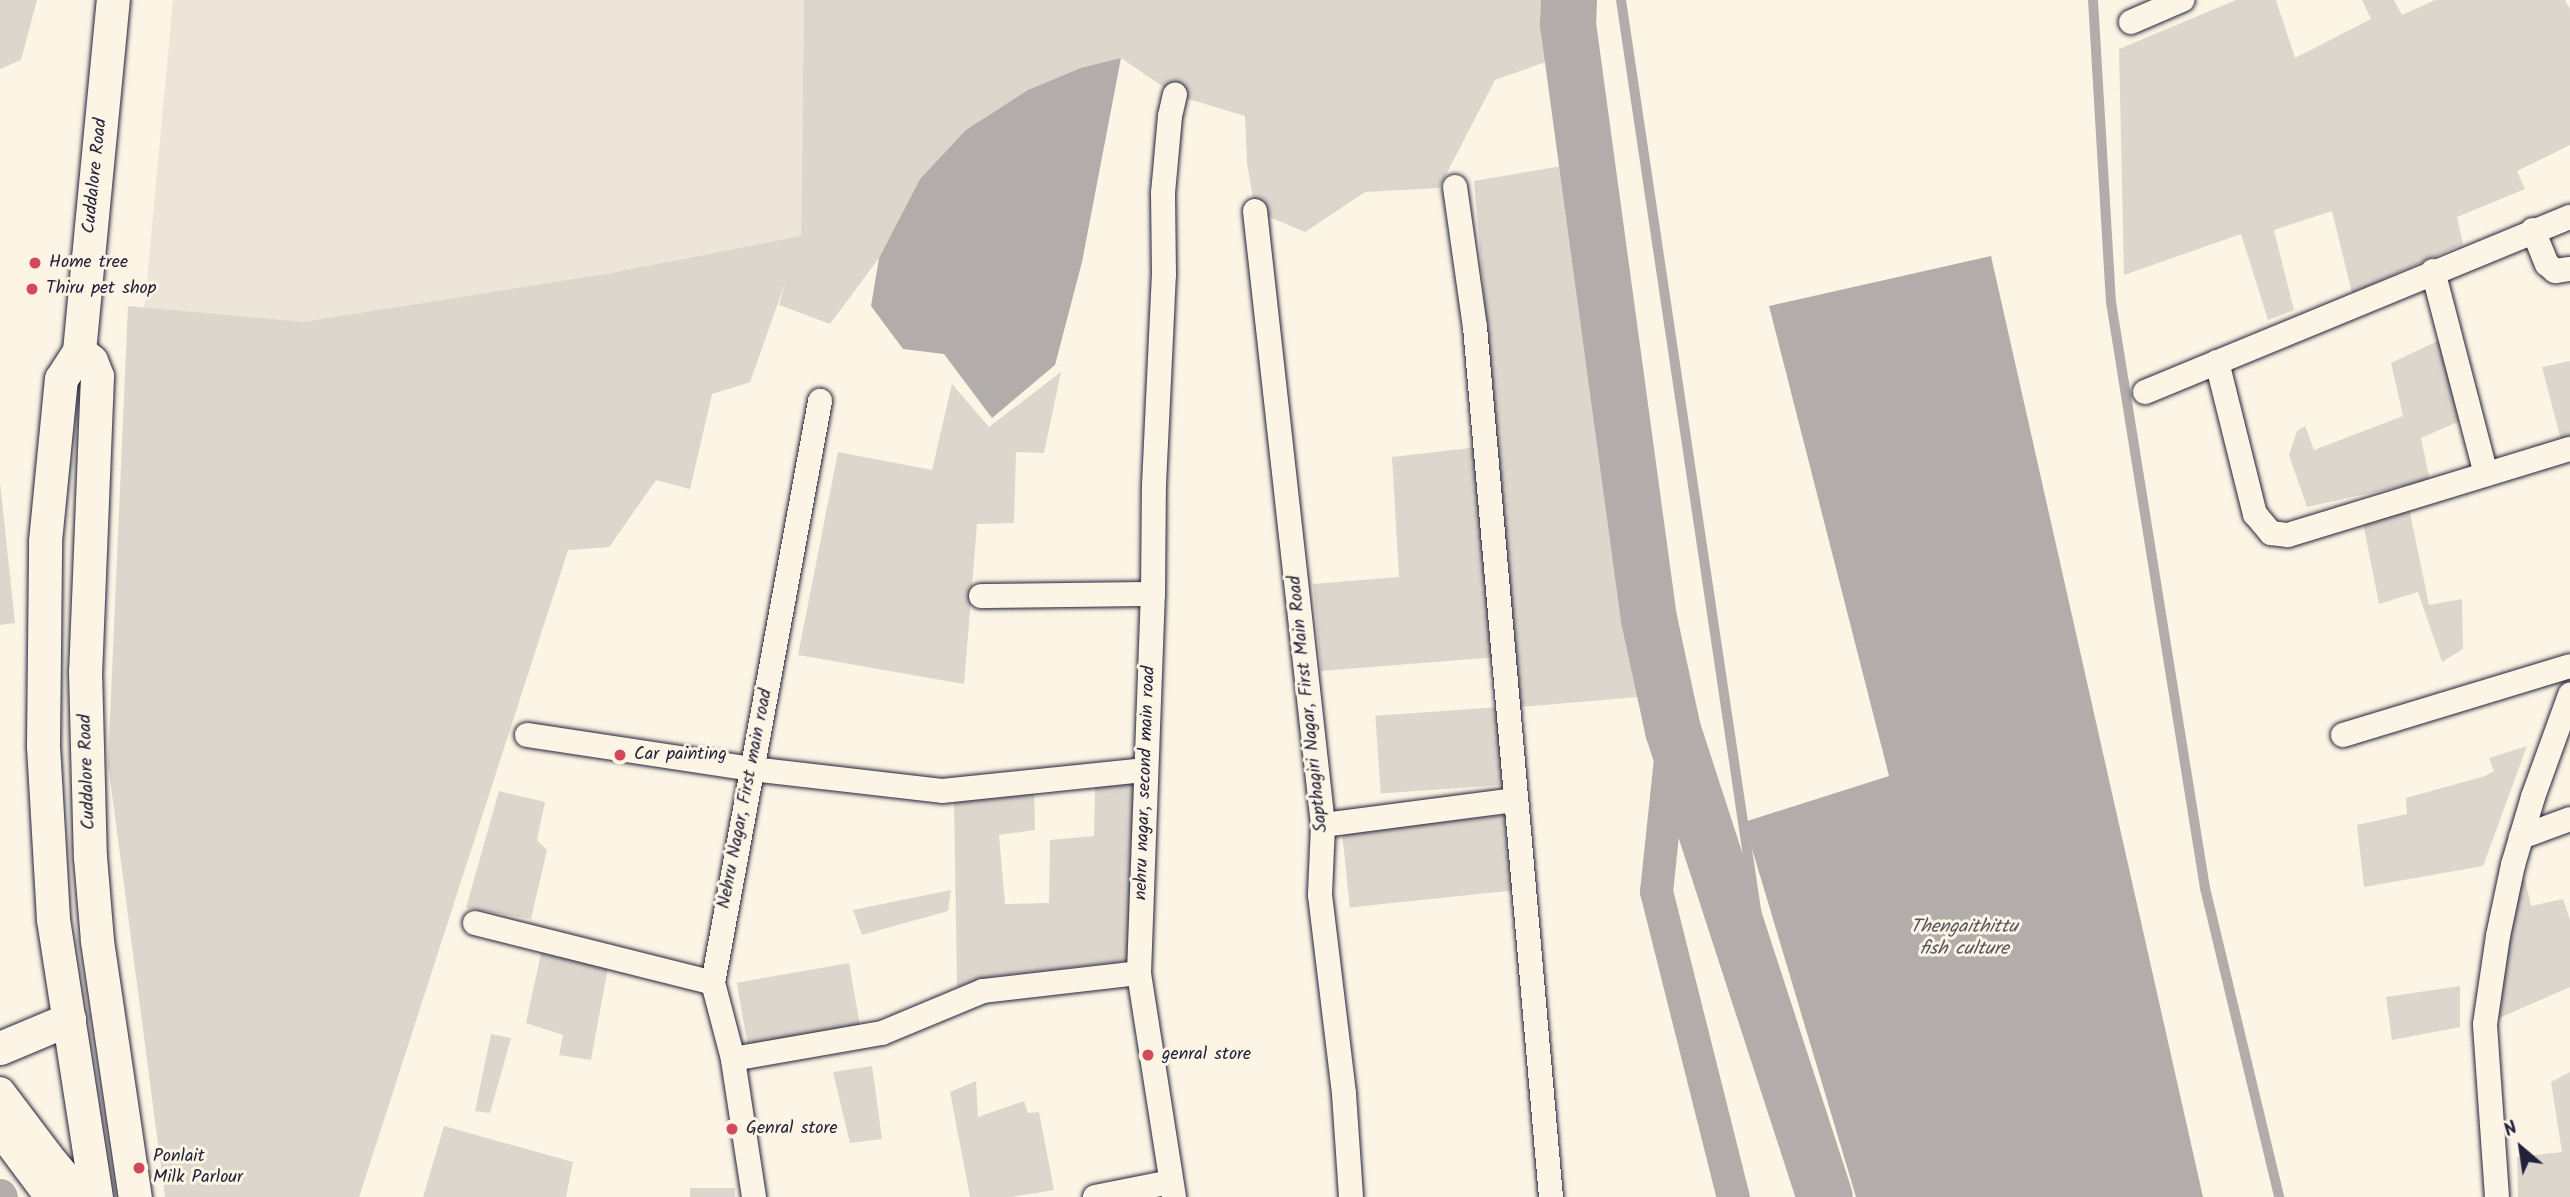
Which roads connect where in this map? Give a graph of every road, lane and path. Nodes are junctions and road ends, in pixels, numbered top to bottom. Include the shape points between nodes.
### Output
1 (113, 0) edge
2 (2182, 0) edge
3 (2131, 22) dead end
4 (1175, 95) dead end
5 (1455, 187) dead end
6 (1255, 211) dead end
7 (2570, 217) edge
8 (2533, 230) junction
9 (2570, 269) edge
10 (2433, 271) junction
11 (79, 351) junction
12 (2217, 362) junction
13 (2145, 392) dead end
14 (820, 401) dead end
15 (2570, 449) edge
16 (2486, 474) junction
17 (1153, 594) junction
18 (981, 596) dead end
19 (2570, 666) edge
20 (2570, 695) edge
21 (2565, 726) edge
22 (527, 734) dead end
23 (2343, 734) dead end
24 (752, 769) junction
25 (1146, 770) junction
26 (1515, 800) junction
27 (2570, 819) edge
28 (1323, 825) junction
29 (2521, 837) junction
30 (475, 923) dead end
31 (1139, 973) junction
32 (713, 983) junction
33 (69, 1019) junction
34 (0, 1048) edge
35 (733, 1059) junction
36 (0, 1092) edge
37 (0, 1130) edge
38 (1172, 1190) edge
39 (50, 1197) edge
40 (83, 1197) edge
41 (96, 1197) edge
42 (135, 1197) edge
43 (754, 1197) edge
44 (1095, 1197) edge
45 (1351, 1197) edge
46 (1551, 1197) edge
47 (2497, 1197) edge

1 - 11 main road, Cuddalore Road
2 - 3 street
4 - 17 street, nehru nagar, second main road via 1163,192
5 - 26 street via 1475,327
6 - 28 street, Sapthagiri Nagar, First Main Road
7 - 8 street
8 - 9 street via 2547,264 2555,271
8 - 10 street
10 - 12 street
10 - 16 street
11 - 33 main road, Cuddalore Road via 61,379 45,541 43,746 53,919
11 - 42 main road, Cuddalore Road via 97,376 85,671 90,857 97,941
12 - 13 street
12 - 16 street via 2255,514 2271,533 2288,535
14 - 24 street, Nehru Nagar, First main road
15 - 16 street
17 - 18 street
17 - 25 street, nehru nagar, second main road
19 - 23 street
20 - 21 street
21 - 29 street
22 - 24 street
24 - 25 street via 942,791
24 - 32 street, Nehru Nagar, First main road
25 - 31 street, nehru nagar, second main road
26 - 28 street
26 - 46 street
27 - 29 street
28 - 45 street, Sapthagiri Nagar, First Main Road via 1320,895 1344,1094
29 - 47 street via 2498,936 2485,1024
30 - 32 street
31 - 35 street via 983,991 882,1033
31 - 38 street, nehru nagar, second main road
32 - 35 street, Nehru Nagar, First main road
33 - 34 main road
33 - 41 main road, Cuddalore Road
35 - 43 street, Nehru Nagar, First main road
36 - 40 street
37 - 39 street
38 - 44 street

